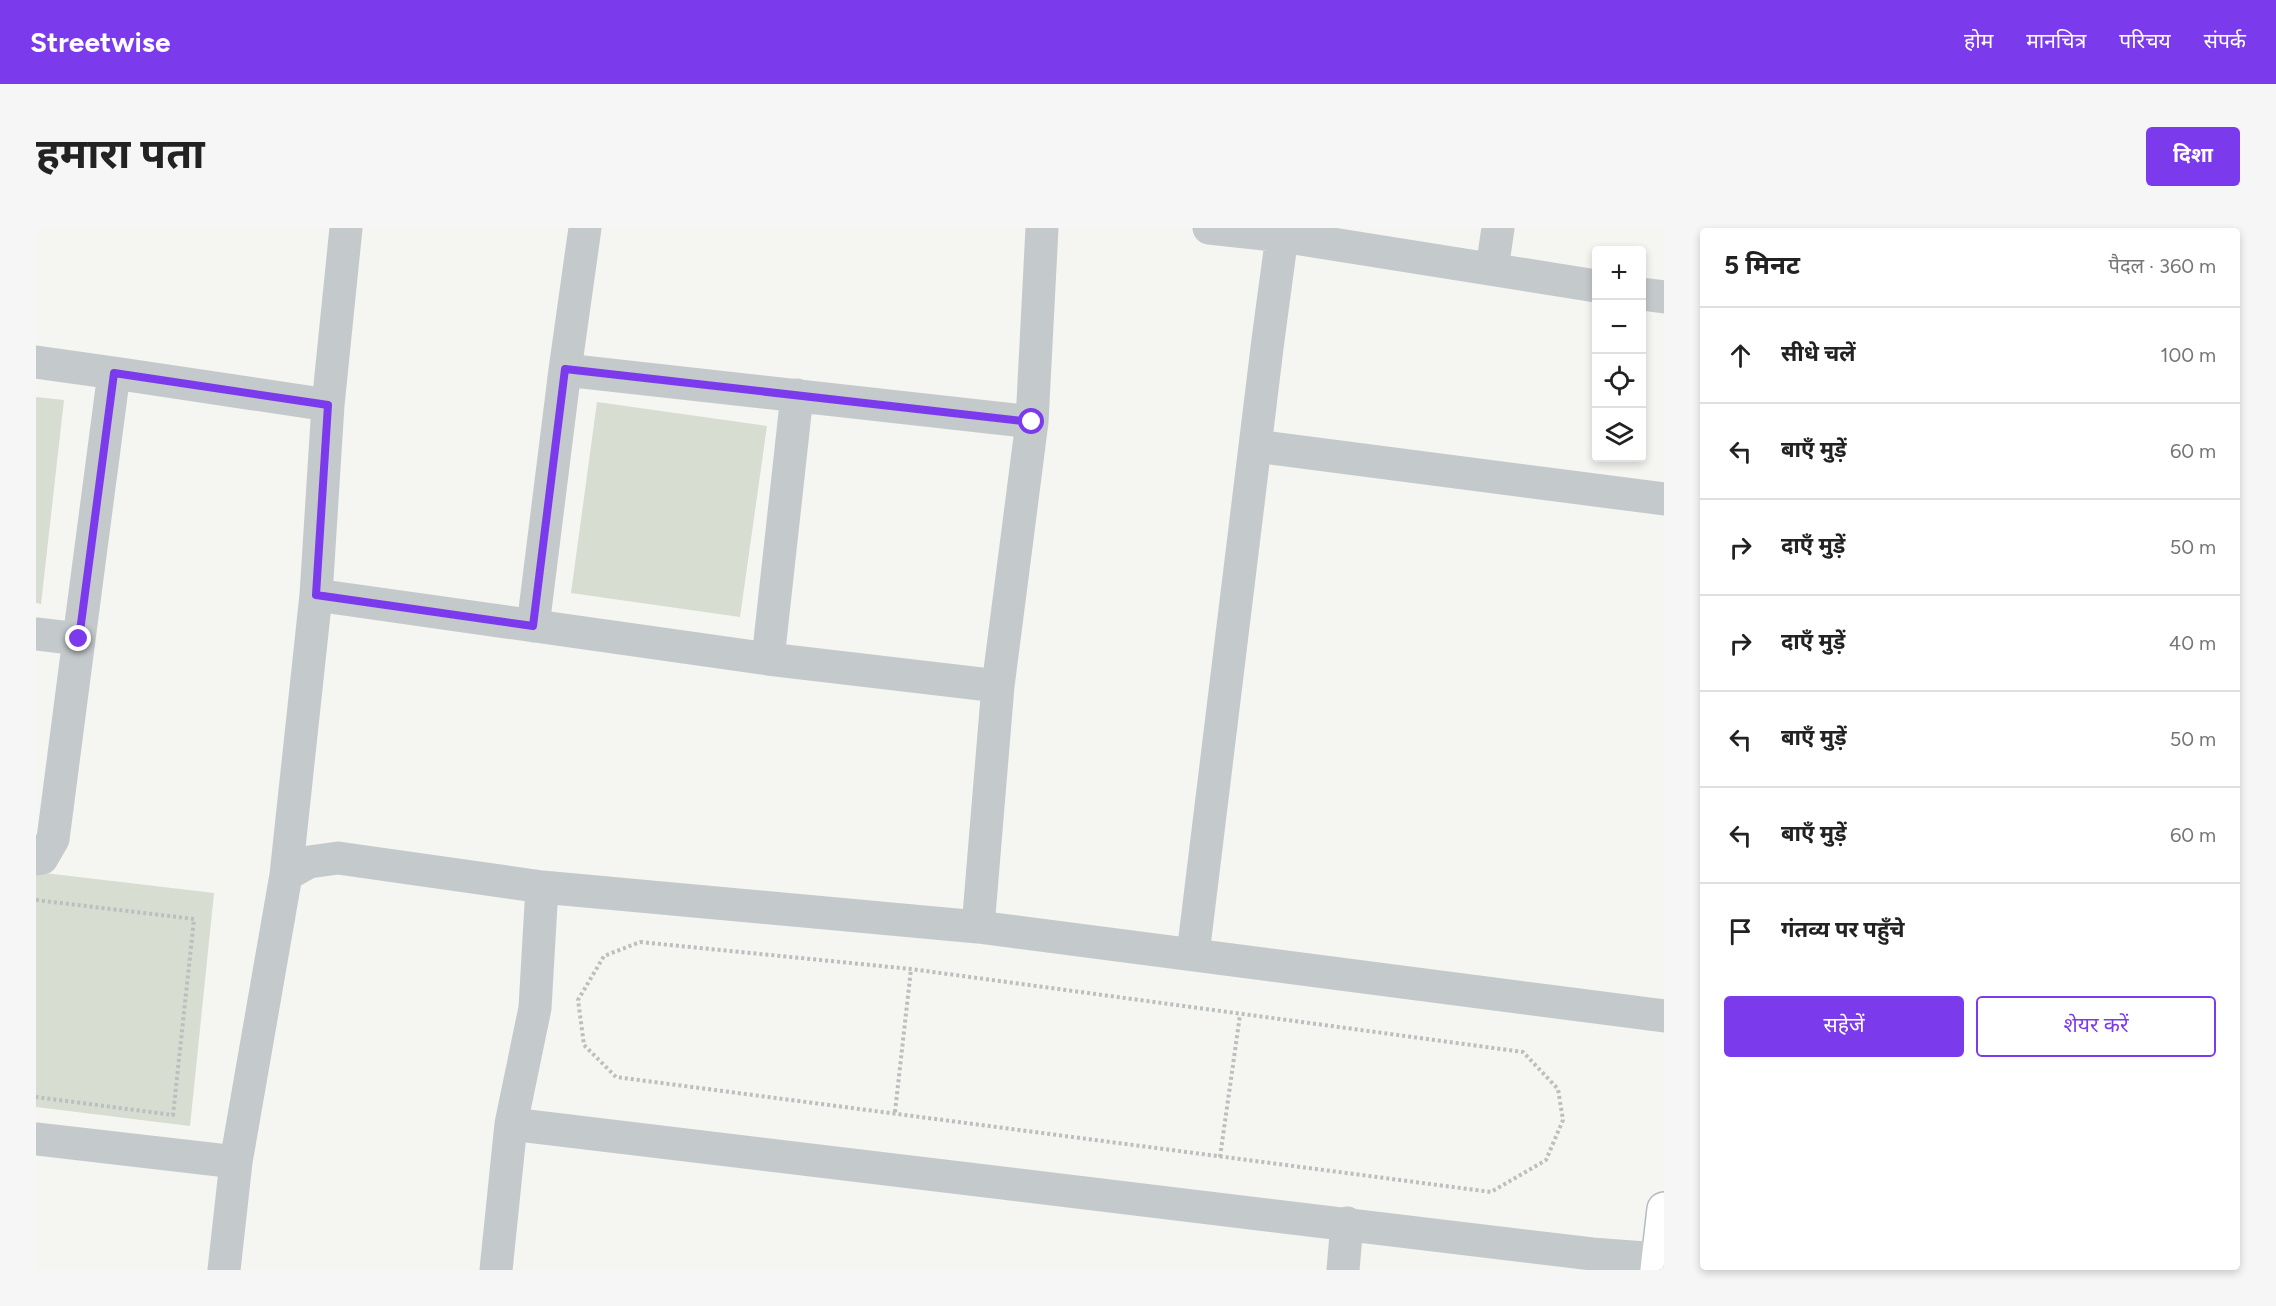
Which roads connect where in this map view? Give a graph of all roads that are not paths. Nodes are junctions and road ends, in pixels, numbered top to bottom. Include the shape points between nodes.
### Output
1 (346, 228) edge
2 (585, 228) edge
3 (1042, 228) edge
4 (1209, 228) edge
5 (1498, 228) edge
6 (1282, 236) junction
7 (1492, 268) junction
8 (1592, 285) edge
9 (1646, 295) edge
10 (1664, 297) edge
11 (36, 362) edge
12 (565, 369) junction
13 (114, 373) junction
14 (797, 395) junction
15 (328, 405) junction
16 (1032, 422) junction
17 (1256, 446) junction
18 (1664, 499) edge
19 (316, 595) junction
20 (533, 626) junction
21 (36, 634) edge
22 (79, 639) junction
23 (768, 659) junction
24 (998, 686) junction
25 (36, 859) edge
26 (286, 874) junction
27 (542, 887) junction
28 (978, 927) junction
29 (1193, 954) junction
30 (1664, 1016) edge
31 (511, 1124) junction
32 (36, 1139) edge
33 (236, 1162) junction
34 (1664, 1209) edge
35 (1347, 1223) junction
36 (1591, 1262) edge
37 (1658, 1265) edge
38 (224, 1270) edge
39 (496, 1270) edge
40 (1343, 1270) edge

1 - 15 street
2 - 12 street
3 - 16 street
4 - 6 street
5 - 7 street
6 - 7 street
6 - 17 street
7 - 8 street
9 - 10 street
11 - 13 street
12 - 14 street
12 - 20 street
13 - 15 street
13 - 22 street
14 - 16 street
14 - 23 street
15 - 19 street
16 - 24 street
17 - 18 street
17 - 29 street
19 - 20 street
19 - 26 street
20 - 23 street
21 - 22 street
22 - 25 street via 53,839 42,858
23 - 24 street
24 - 28 street
26 - 27 street via 309,862 338,858
26 - 33 street
27 - 28 street
27 - 31 street via 535,1008
28 - 29 street
29 - 30 street
31 - 35 street
31 - 39 street
32 - 33 street
33 - 38 street
34 - 37 main road
35 - 36 street
35 - 40 street
36 - 37 street

